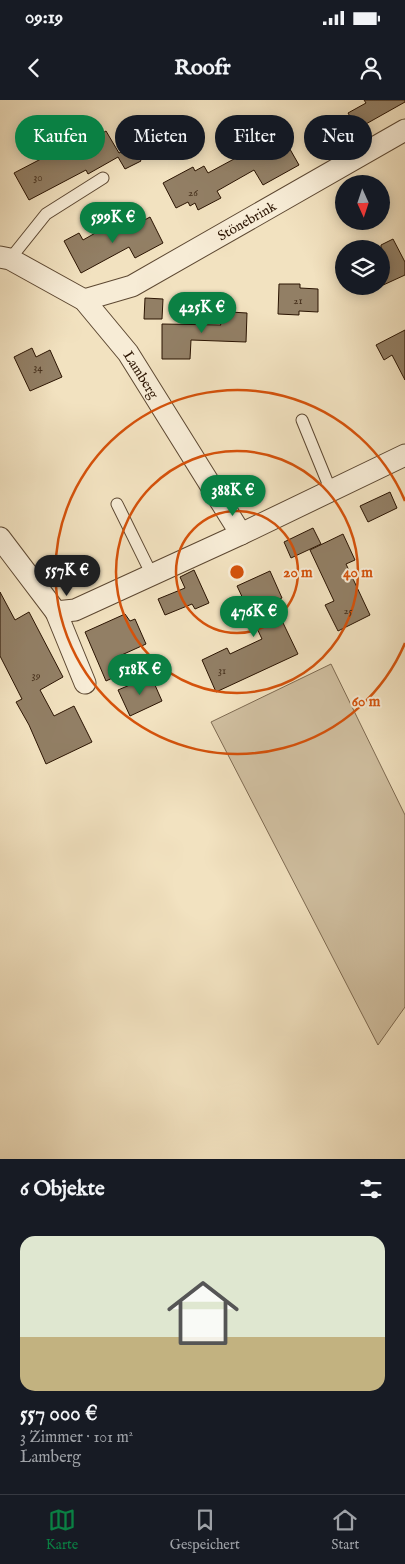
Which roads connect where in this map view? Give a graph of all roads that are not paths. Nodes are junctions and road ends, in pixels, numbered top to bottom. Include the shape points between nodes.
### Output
1 (405, 130) edge
2 (103, 178) dead end
3 (5, 258) edge
4 (84, 300) junction
5 (302, 420) dead end
6 (405, 455) edge
7 (331, 492) junction
8 (117, 504) dead end
9 (241, 534) junction
10 (0, 538) edge
11 (152, 575) junction
12 (56, 612) junction
13 (85, 683) dead end

1 - 4 street, Stönebrink via 132,286
2 - 3 lane via 46,214
3 - 4 street, Lamberg
4 - 9 street, Lamberg via 128,352
5 - 7 lane
6 - 7 street
7 - 9 street
8 - 11 lane
9 - 11 street
10 - 12 street
11 - 12 street via 75,610
12 - 13 street

